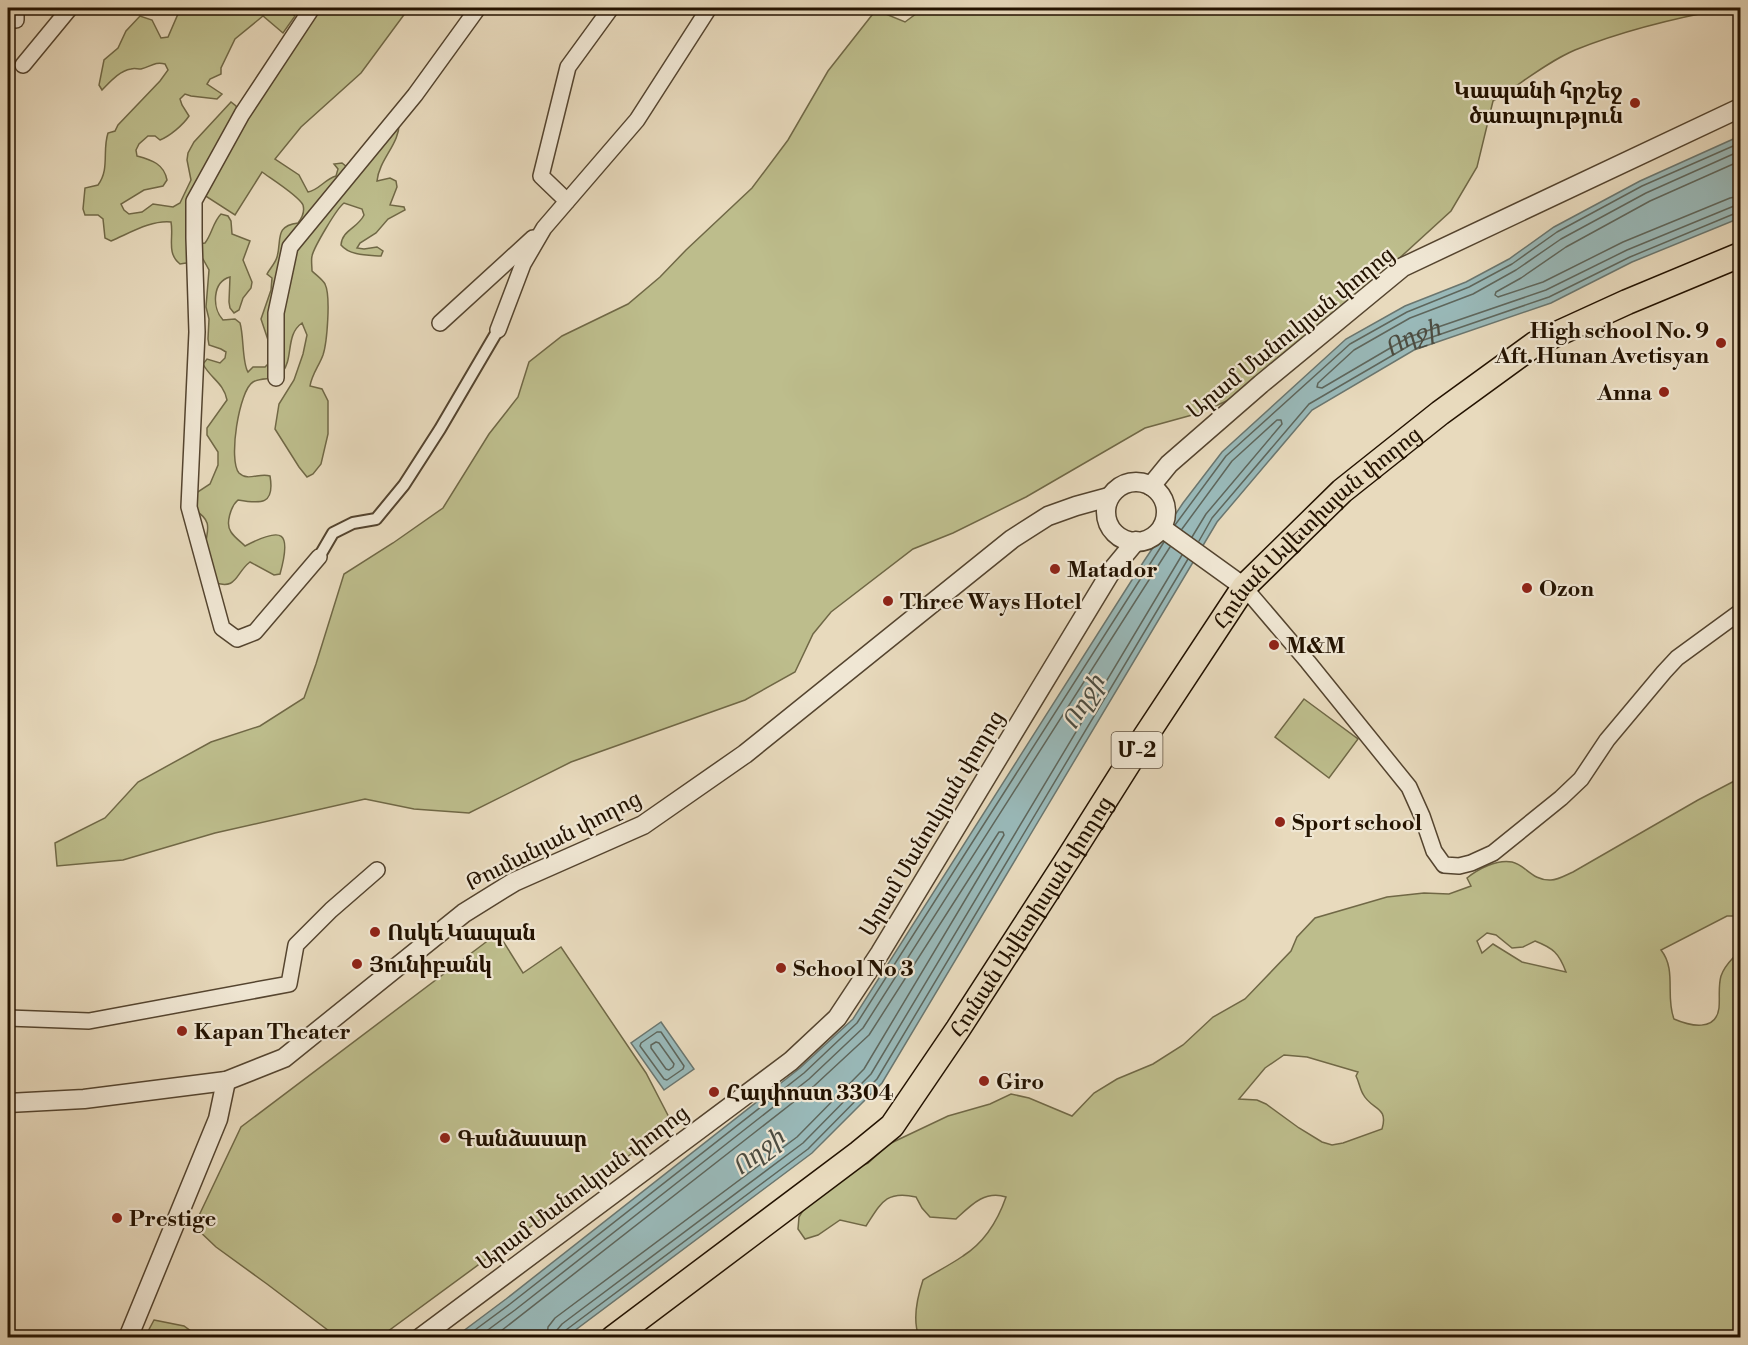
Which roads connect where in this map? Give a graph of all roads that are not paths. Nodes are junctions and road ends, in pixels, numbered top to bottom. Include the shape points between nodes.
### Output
1 (70, 8) edge
2 (312, 8) edge
3 (478, 8) edge
4 (611, 8) edge
5 (709, 8) edge
6 (23, 65) dead end
7 (1740, 108) edge
8 (567, 201) junction
9 (544, 228) junction
10 (1740, 255) edge
11 (440, 323) dead end
12 (498, 330) joint
13 (276, 378) dead end
14 (1169, 464) junction
15 (1151, 486) junction
16 (1109, 497) junction
17 (1164, 500) junction
18 (1076, 506) junction
19 (1106, 516) junction
20 (1163, 529) junction
21 (1117, 536) junction
22 (1136, 541) junction
23 (319, 557) joint
24 (1112, 570) junction
25 (1237, 581) junction
26 (1740, 612) edge
27 (377, 870) dead end
28 (8, 1018) edge
29 (226, 1081) junction
30 (8, 1103) edge
31 (128, 1338) edge
32 (420, 1338) edge
33 (614, 1338) edge

1 - 6 street
2 - 23 street via 242,114 195,201 196,332 189,507 222,628 237,639 255,632
3 - 13 street via 415,95 290,247 276,313
4 - 8 street via 568,67 541,176
5 - 8 street via 637,120
7 - 14 street, Արամ Մանուկյան փողոց via 1403,267
8 - 9 street
9 - 11 street
9 - 12 street via 523,264
10 - 25 highway, Հունան Ավետիսյան փողոց / Մ-2 via 1535,344 1440,413
12 - 23 street via 404,485 376,519 353,523 333,533
14 - 15 street, Արամ Մանուկյան փողոց
14 - 17 street
15 - 16 street via 1126,484
15 - 17 street
16 - 18 street, Թումանյան փողոց
16 - 19 street
17 - 20 street
18 - 19 street
18 - 29 street, Թումանյան փողոց via 1048,516 1012,539 745,754 643,825 514,882 464,913 284,1058
19 - 21 street
20 - 22 street via 1143,542
20 - 25 street
21 - 22 street
21 - 24 street, Արամ Մանուկյան փողոց
22 - 24 street, Արամ Մանուկյան փողոց
24 - 32 street, Արամ Մանուկյան փողոց via 837,1018 790,1061
25 - 26 street via 1409,787 1434,851 1444,865 1459,866 1493,853 1561,798 1581,779 1607,740 1677,658
25 - 33 highway, Հունան Ավետիսյան փողոց / Մ-2 via 1068,859 892,1126
27 - 28 street via 296,945 289,984 89,1021
29 - 30 street, Թումանյան փողոց via 84,1099
29 - 31 street via 218,1119

